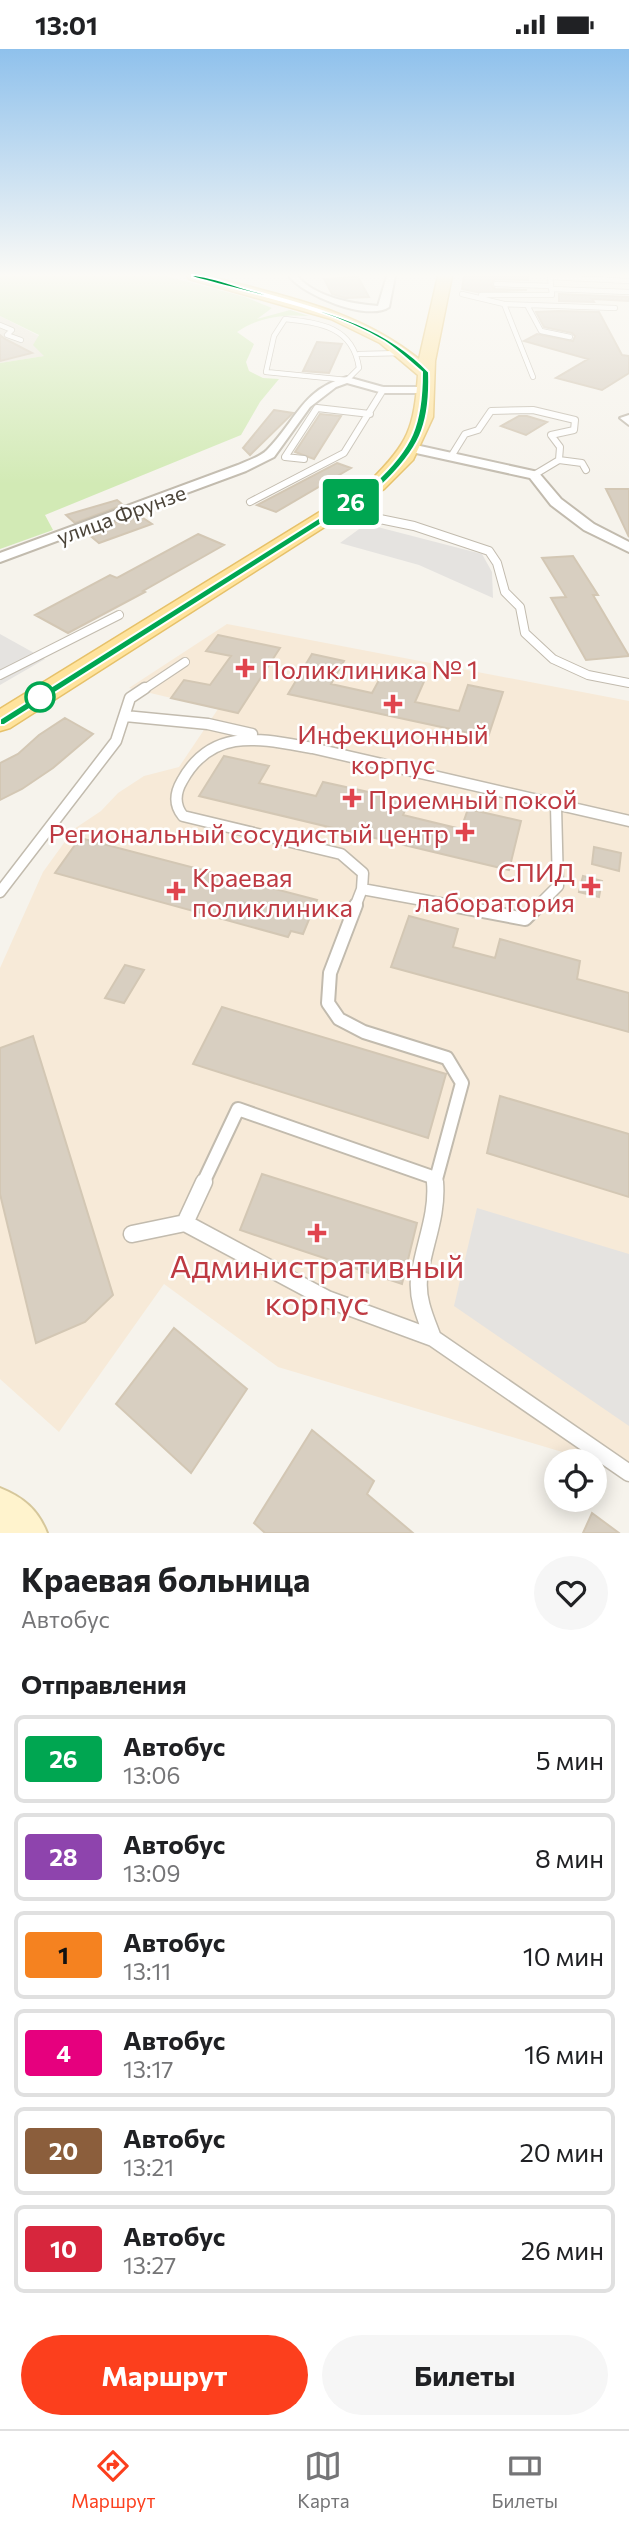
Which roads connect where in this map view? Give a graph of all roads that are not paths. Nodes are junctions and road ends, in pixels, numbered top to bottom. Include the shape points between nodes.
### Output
1 (271, 345) edge
2 (353, 345) edge
3 (391, 345) edge
4 (402, 345) edge
5 (404, 345) edge
6 (520, 345) edge
7 (429, 346) joint
8 (359, 353) junction
9 (533, 377) dead end
10 (347, 380) junction
11 (426, 381) junction
12 (383, 390) junction
13 (370, 414) junction
14 (411, 448) junction
15 (452, 455) junction
16 (304, 459) dead end
17 (559, 460) junction
18 (586, 470) dead end
19 (534, 475) junction
20 (250, 502) dead end
21 (339, 510) junction
22 (629, 548) edge
23 (0, 558) edge
24 (119, 615) dead end
25 (185, 662) dead end
26 (0, 675) edge
27 (629, 683) edge
28 (125, 716) junction
29 (0, 722) edge
30 (312, 748) junction
31 (556, 806) junction
32 (629, 821) edge
33 (362, 889) junction
34 (0, 892) edge
35 (435, 1178) junction
36 (186, 1223) junction
37 (132, 1234) dead end
38 (433, 1338) junction
39 (629, 1473) edge
40 (0, 1513) edge
41 (22, 1533) edge

1 - 10 lane via 266,372
2 - 8 lane
3 - 8 lane
4 - 11 main road
5 - 7 main road via 411,350
6 - 9 lane
7 - 11 main road
8 - 10 lane via 359,368
10 - 12 street
10 - 23 street, улица Фрунзе via 332,384 306,405 270,454
11 - 12 street
11 - 14 main road via 424,417
12 - 13 lane
13 - 16 lane via 317,408 285,457
13 - 20 lane via 344,453
14 - 15 street
14 - 21 main road via 377,485
15 - 17 lane via 491,411 508,407 575,420 574,430 551,435 560,447
15 - 19 street
17 - 18 lane via 582,463
17 - 19 lane
19 - 22 street via 556,502 589,527
21 - 27 lane via 414,526 489,551 505,591 520,607 525,633 553,659 588,675
21 - 29 main road
24 - 26 lane
25 - 28 lane via 130,698
28 - 30 lane via 208,724
28 - 34 lane via 116,741
30 - 31 lane
30 - 33 lane via 244,739 223,741 184,777 176,794 177,809 183,816 341,854 363,873
31 - 32 lane
31 - 33 lane via 558,886 526,919
33 - 35 lane via 330,973 328,1003 338,1019 447,1058 457,1071 462,1083
35 - 36 lane via 238,1109
35 - 38 lane via 438,1202 419,1280 421,1307
36 - 37 lane
36 - 38 lane via 327,1299
38 - 39 lane
40 - 41 main road

